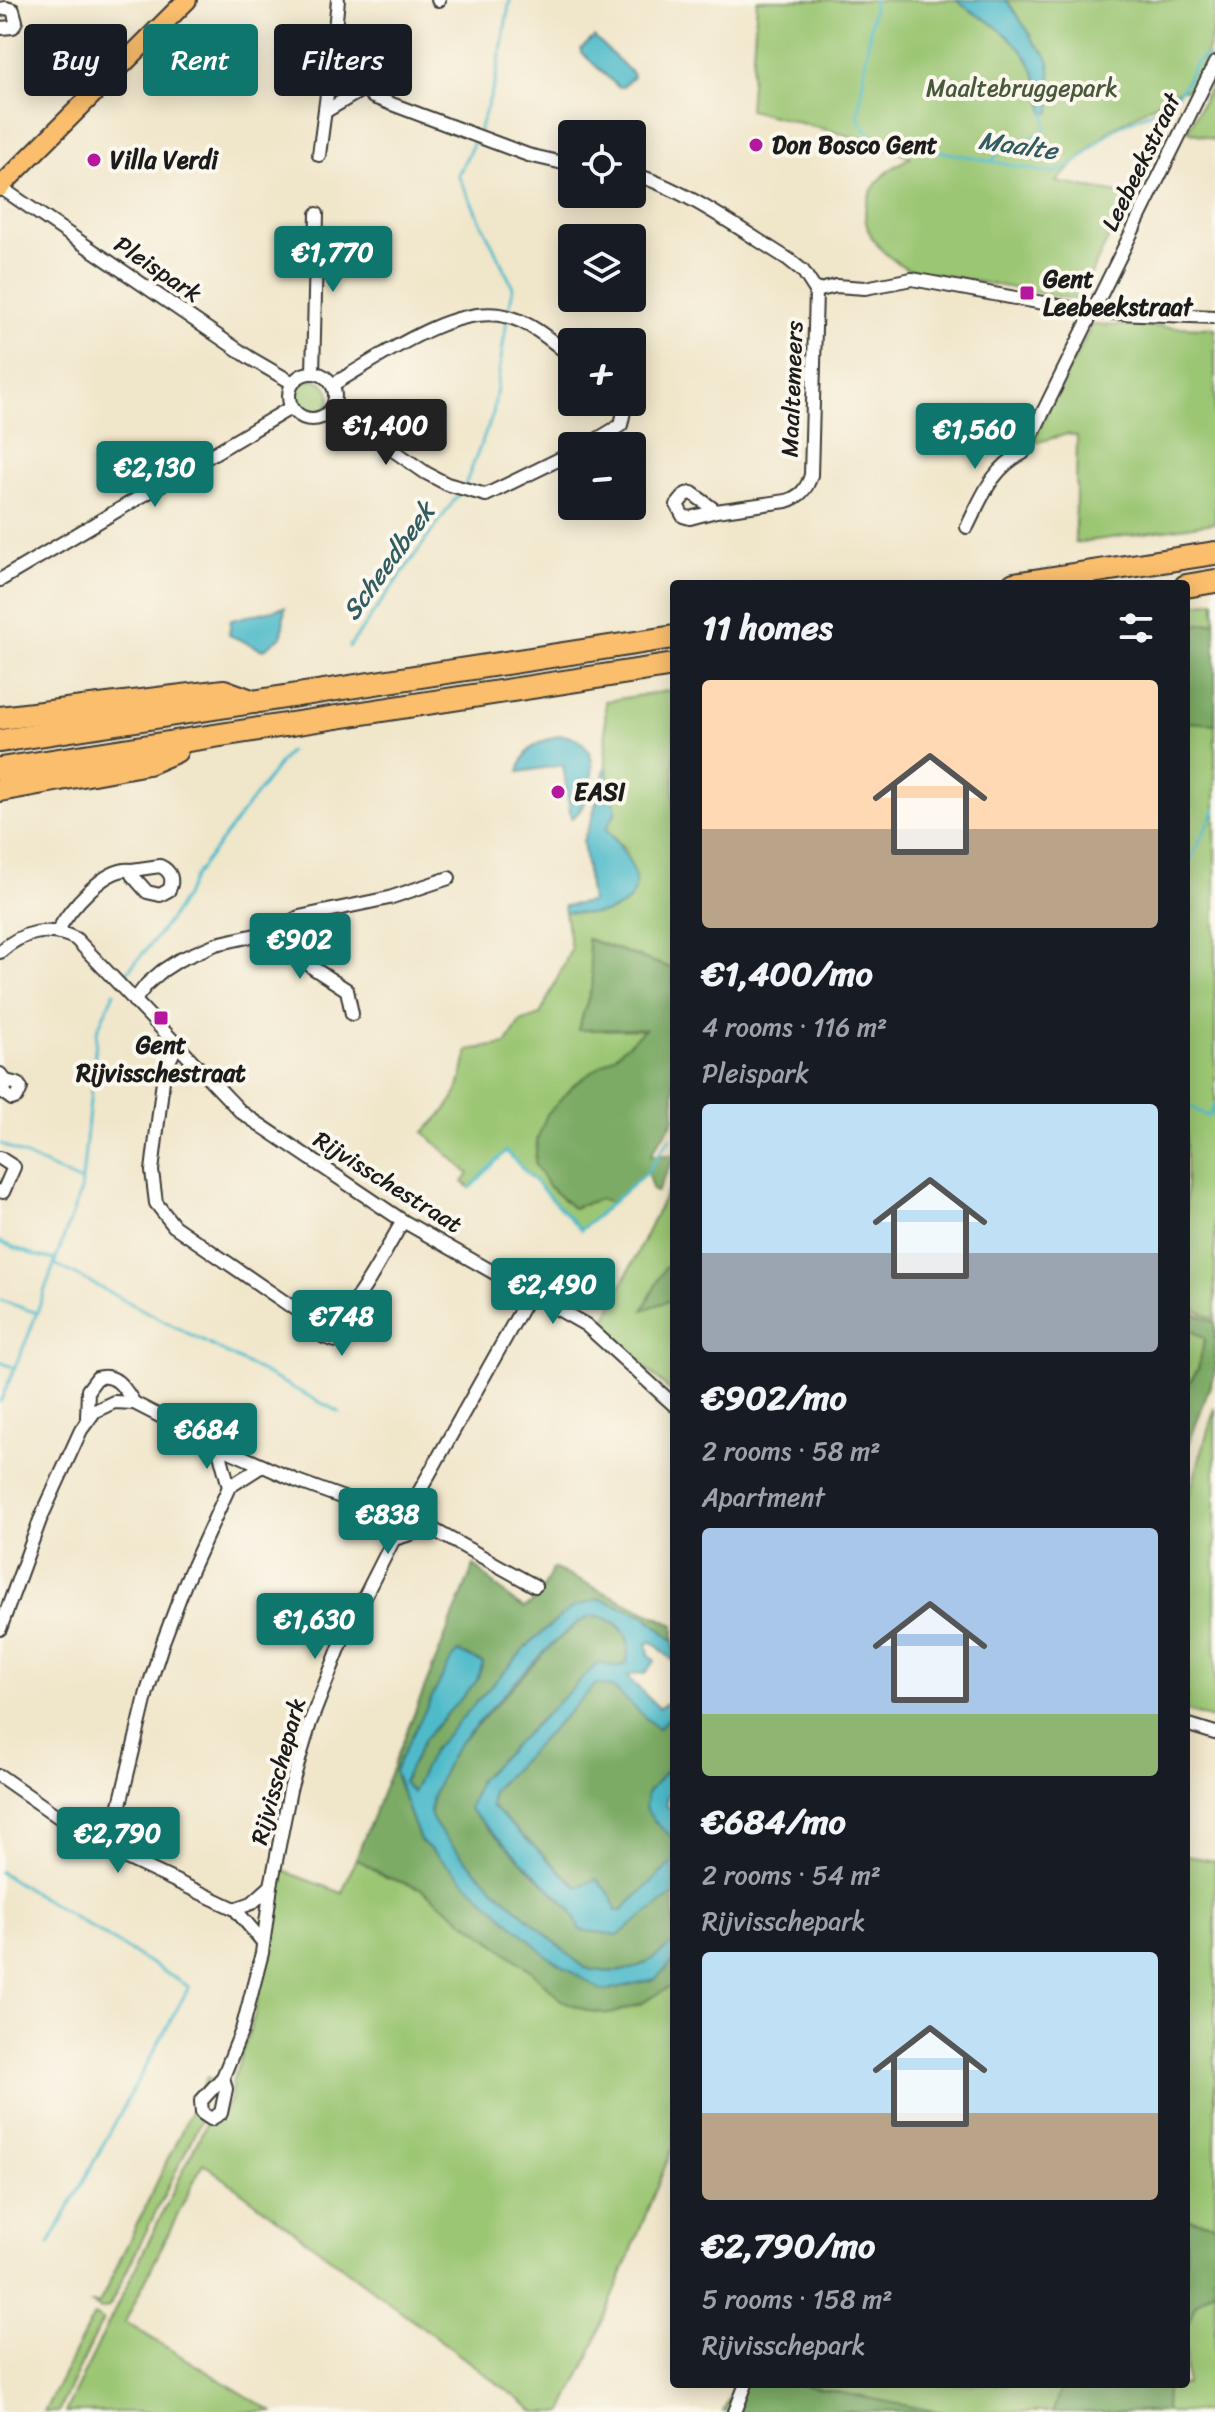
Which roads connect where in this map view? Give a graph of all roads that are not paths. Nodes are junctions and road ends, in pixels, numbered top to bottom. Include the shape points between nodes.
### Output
1 (173, 0) edge
2 (187, 0) edge
3 (338, 0) edge
4 (0, 9) edge
5 (335, 24) edge
6 (0, 28) edge
7 (1215, 63) edge
8 (328, 96) edge
9 (351, 96) edge
10 (372, 96) edge
11 (326, 111) junction
12 (319, 155) dead end
13 (558, 162) edge
14 (0, 172) edge
15 (646, 178) edge
16 (0, 187) edge
17 (317, 214) dead end
18 (816, 291) junction
19 (1092, 312) junction
20 (1215, 317) edge
21 (558, 346) edge
22 (313, 373) junction
23 (293, 383) junction
24 (332, 385) junction
25 (292, 407) junction
26 (332, 408) junction
27 (623, 416) edge
28 (609, 432) edge
29 (558, 460) edge
30 (716, 511) dead end
31 (967, 527) dead end
32 (1215, 553) edge
33 (0, 580) edge
34 (1040, 580) edge
35 (1215, 581) edge
36 (1190, 585) edge
37 (670, 638) edge
38 (670, 666) edge
39 (255, 702) junction
40 (0, 718) edge
41 (211, 737) junction
42 (0, 741) edge
43 (0, 769) edge
44 (0, 790) edge
45 (132, 870) dead end
46 (449, 878) dead end
47 (274, 931) junction
48 (57, 932) junction
49 (0, 952) edge
50 (134, 1001) junction
51 (352, 1014) dead end
52 (177, 1045) junction
53 (0, 1158) edge
54 (0, 1191) edge
55 (403, 1221) junction
56 (530, 1294) junction
57 (342, 1312) junction
58 (311, 1318) junction
59 (670, 1401) edge
60 (134, 1403) junction
61 (87, 1418) junction
62 (218, 1446) junction
63 (262, 1466) junction
64 (229, 1487) junction
65 (412, 1505) junction
66 (376, 1509) junction
67 (434, 1530) junction
68 (394, 1539) junction
69 (535, 1586) dead end
70 (0, 1629) edge
71 (1190, 1725) edge
72 (1215, 1733) edge
73 (0, 1776) edge
74 (118, 1813) junction
75 (80, 1832) junction
76 (120, 1855) junction
77 (271, 1886) junction
78 (235, 1909) junction
79 (262, 1941) junction
80 (223, 2077) dead end
81 (744, 2388) edge
82 (735, 2412) edge

1 - 14 main road
2 - 16 main road
3 - 5 street
4 - 6 street via 13,10 16,21 13,27
7 - 19 street, Leebeekstraat
8 - 11 street
9 - 11 street
10 - 13 street
11 - 12 street
15 - 18 street, Maaltemeers via 788,259
16 - 23 street, Pleispark
17 - 22 street
18 - 19 street, Maaltemeers via 912,279
18 - 30 street, Maaltemeers via 808,484 794,499
19 - 20 street, Maaltemeers
19 - 31 street, Leebeekstraat via 1023,453 996,471
21 - 24 street via 506,316 456,319
22 - 23 street
22 - 24 street
23 - 25 street
24 - 26 street
25 - 26 street via 311,419
25 - 33 street
26 - 29 street via 426,473 486,495
27 - 28 street via 621,425
32 - 34 highway
35 - 36 highway
37 - 39 highway
38 - 41 highway
39 - 40 highway via 224,691
39 - 42 highway
41 - 43 highway
41 - 44 highway via 148,763
45 - 48 street via 109,873
46 - 47 street via 389,898 299,917
47 - 50 street via 216,944 179,960
47 - 51 street via 313,968 347,990
48 - 49 street via 26,935
48 - 50 street, Rijvisschestraat via 76,939
50 - 52 street, Rijvisschestraat
52 - 55 street, Rijvisschestraat via 241,1112
52 - 58 street via 164,1072 152,1171 156,1203 174,1226
53 - 54 street via 14,1167
55 - 56 street, Rijvisschestraat
55 - 57 street via 355,1300
56 - 59 street, Rijvisschestraat via 586,1325
56 - 65 street, Rijvisschepark
57 - 58 street
57 - 58 street via 345,1332 336,1341 324,1337
60 - 61 street via 114,1402
60 - 61 street via 115,1379 97,1378 88,1390
60 - 62 street
61 - 70 street via 40,1520
62 - 63 street
62 - 64 street
63 - 64 street
63 - 66 street
64 - 74 street via 163,1642
65 - 66 street
65 - 67 street
65 - 68 street, Rijvisschepark
66 - 68 street
67 - 68 street
67 - 69 street
68 - 77 street, Rijvisschepark via 342,1641 310,1723
71 - 72 street
73 - 75 street
74 - 75 street
74 - 76 street
75 - 76 street
76 - 78 street
77 - 78 street via 252,1903
77 - 79 street, Rijvisschepark
78 - 79 street
79 - 80 street, Rijvisschepark via 253,1992
81 - 82 street

